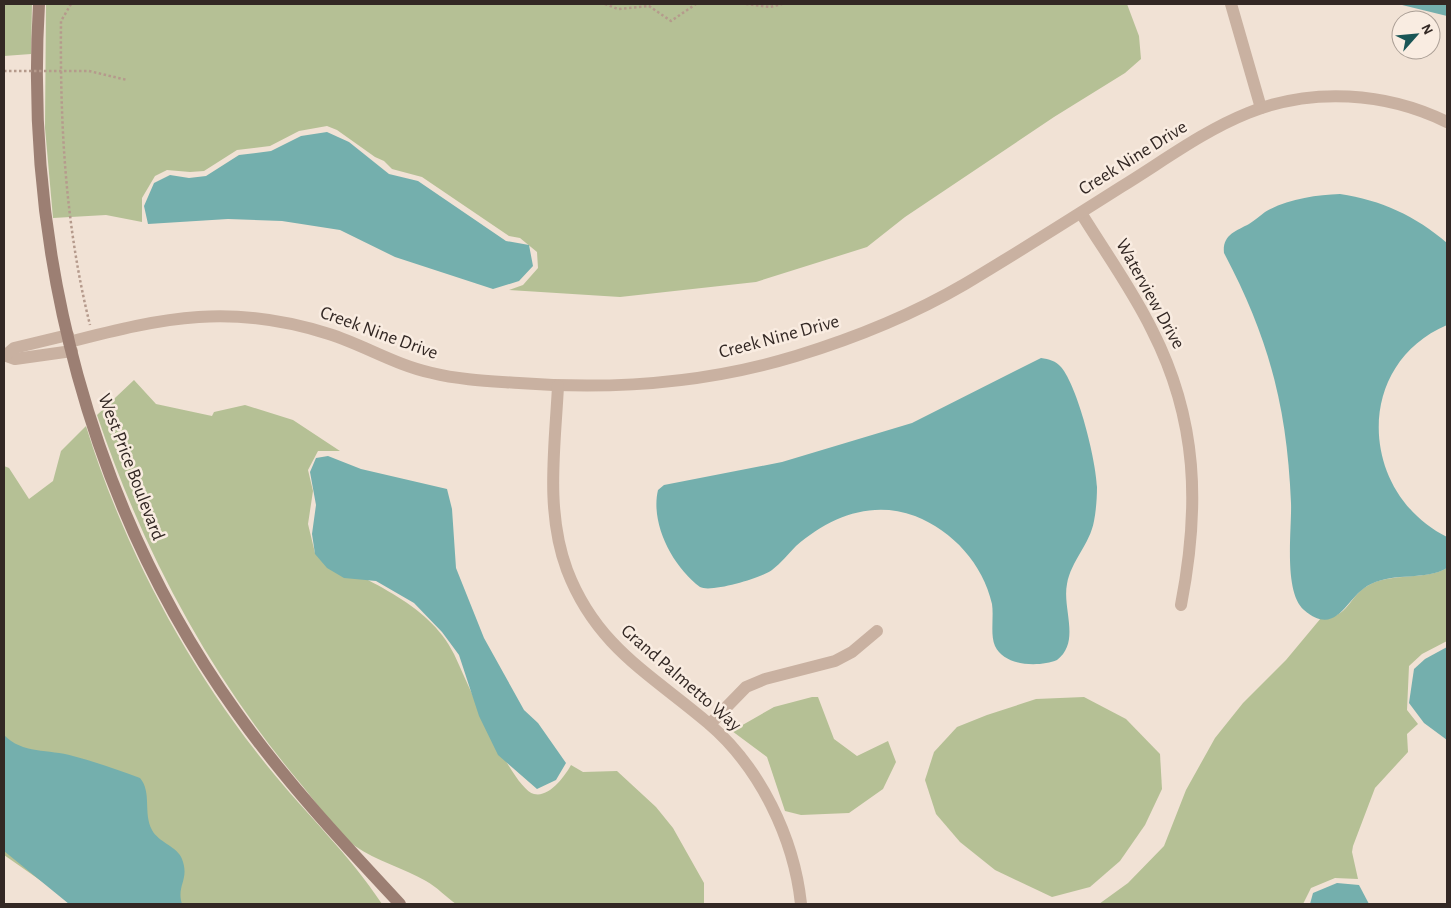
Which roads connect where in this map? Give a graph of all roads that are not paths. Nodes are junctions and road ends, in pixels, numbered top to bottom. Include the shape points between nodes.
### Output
1 (39, 4) edge
2 (1231, 4) edge
3 (1261, 108) junction
4 (1447, 122) edge
5 (1081, 213) junction
6 (70, 343) junction
7 (5, 355) edge
8 (558, 386) junction
9 (1181, 605) dead end
10 (877, 631) dead end
11 (710, 724) junction
12 (372, 874) junction
13 (400, 904) edge
14 (408, 904) edge
15 (801, 904) edge

1 - 6 street, West Price Boulevard via 40,167 49,244
2 - 3 street
3 - 4 street, Creek Nine Drive via 1302,98 1358,97 1413,108
3 - 5 street, Creek Nine Drive via 1197,140
5 - 8 street, Creek Nine Drive via 926,305 826,346 758,366 685,378 608,386
5 - 9 street, Waterview Drive via 1153,332 1181,406 1194,501 1192,545
6 - 7 street, Creek Nine Drive via 15,359
6 - 8 street, Creek Nine Drive via 188,316 214,314 275,319 342,338 396,362 433,373
6 - 12 street, West Price Boulevard via 97,439 123,508 179,621 235,711 273,762 320,819
8 - 11 street, Grand Palmetto Way via 554,519 562,556 573,584 590,617 613,645
10 - 11 street via 852,652 835,661 746,688
11 - 15 street, Grand Palmetto Way via 738,754 768,800 790,851
12 - 13 street, West Price Boulevard
12 - 14 street, West Price Boulevard

